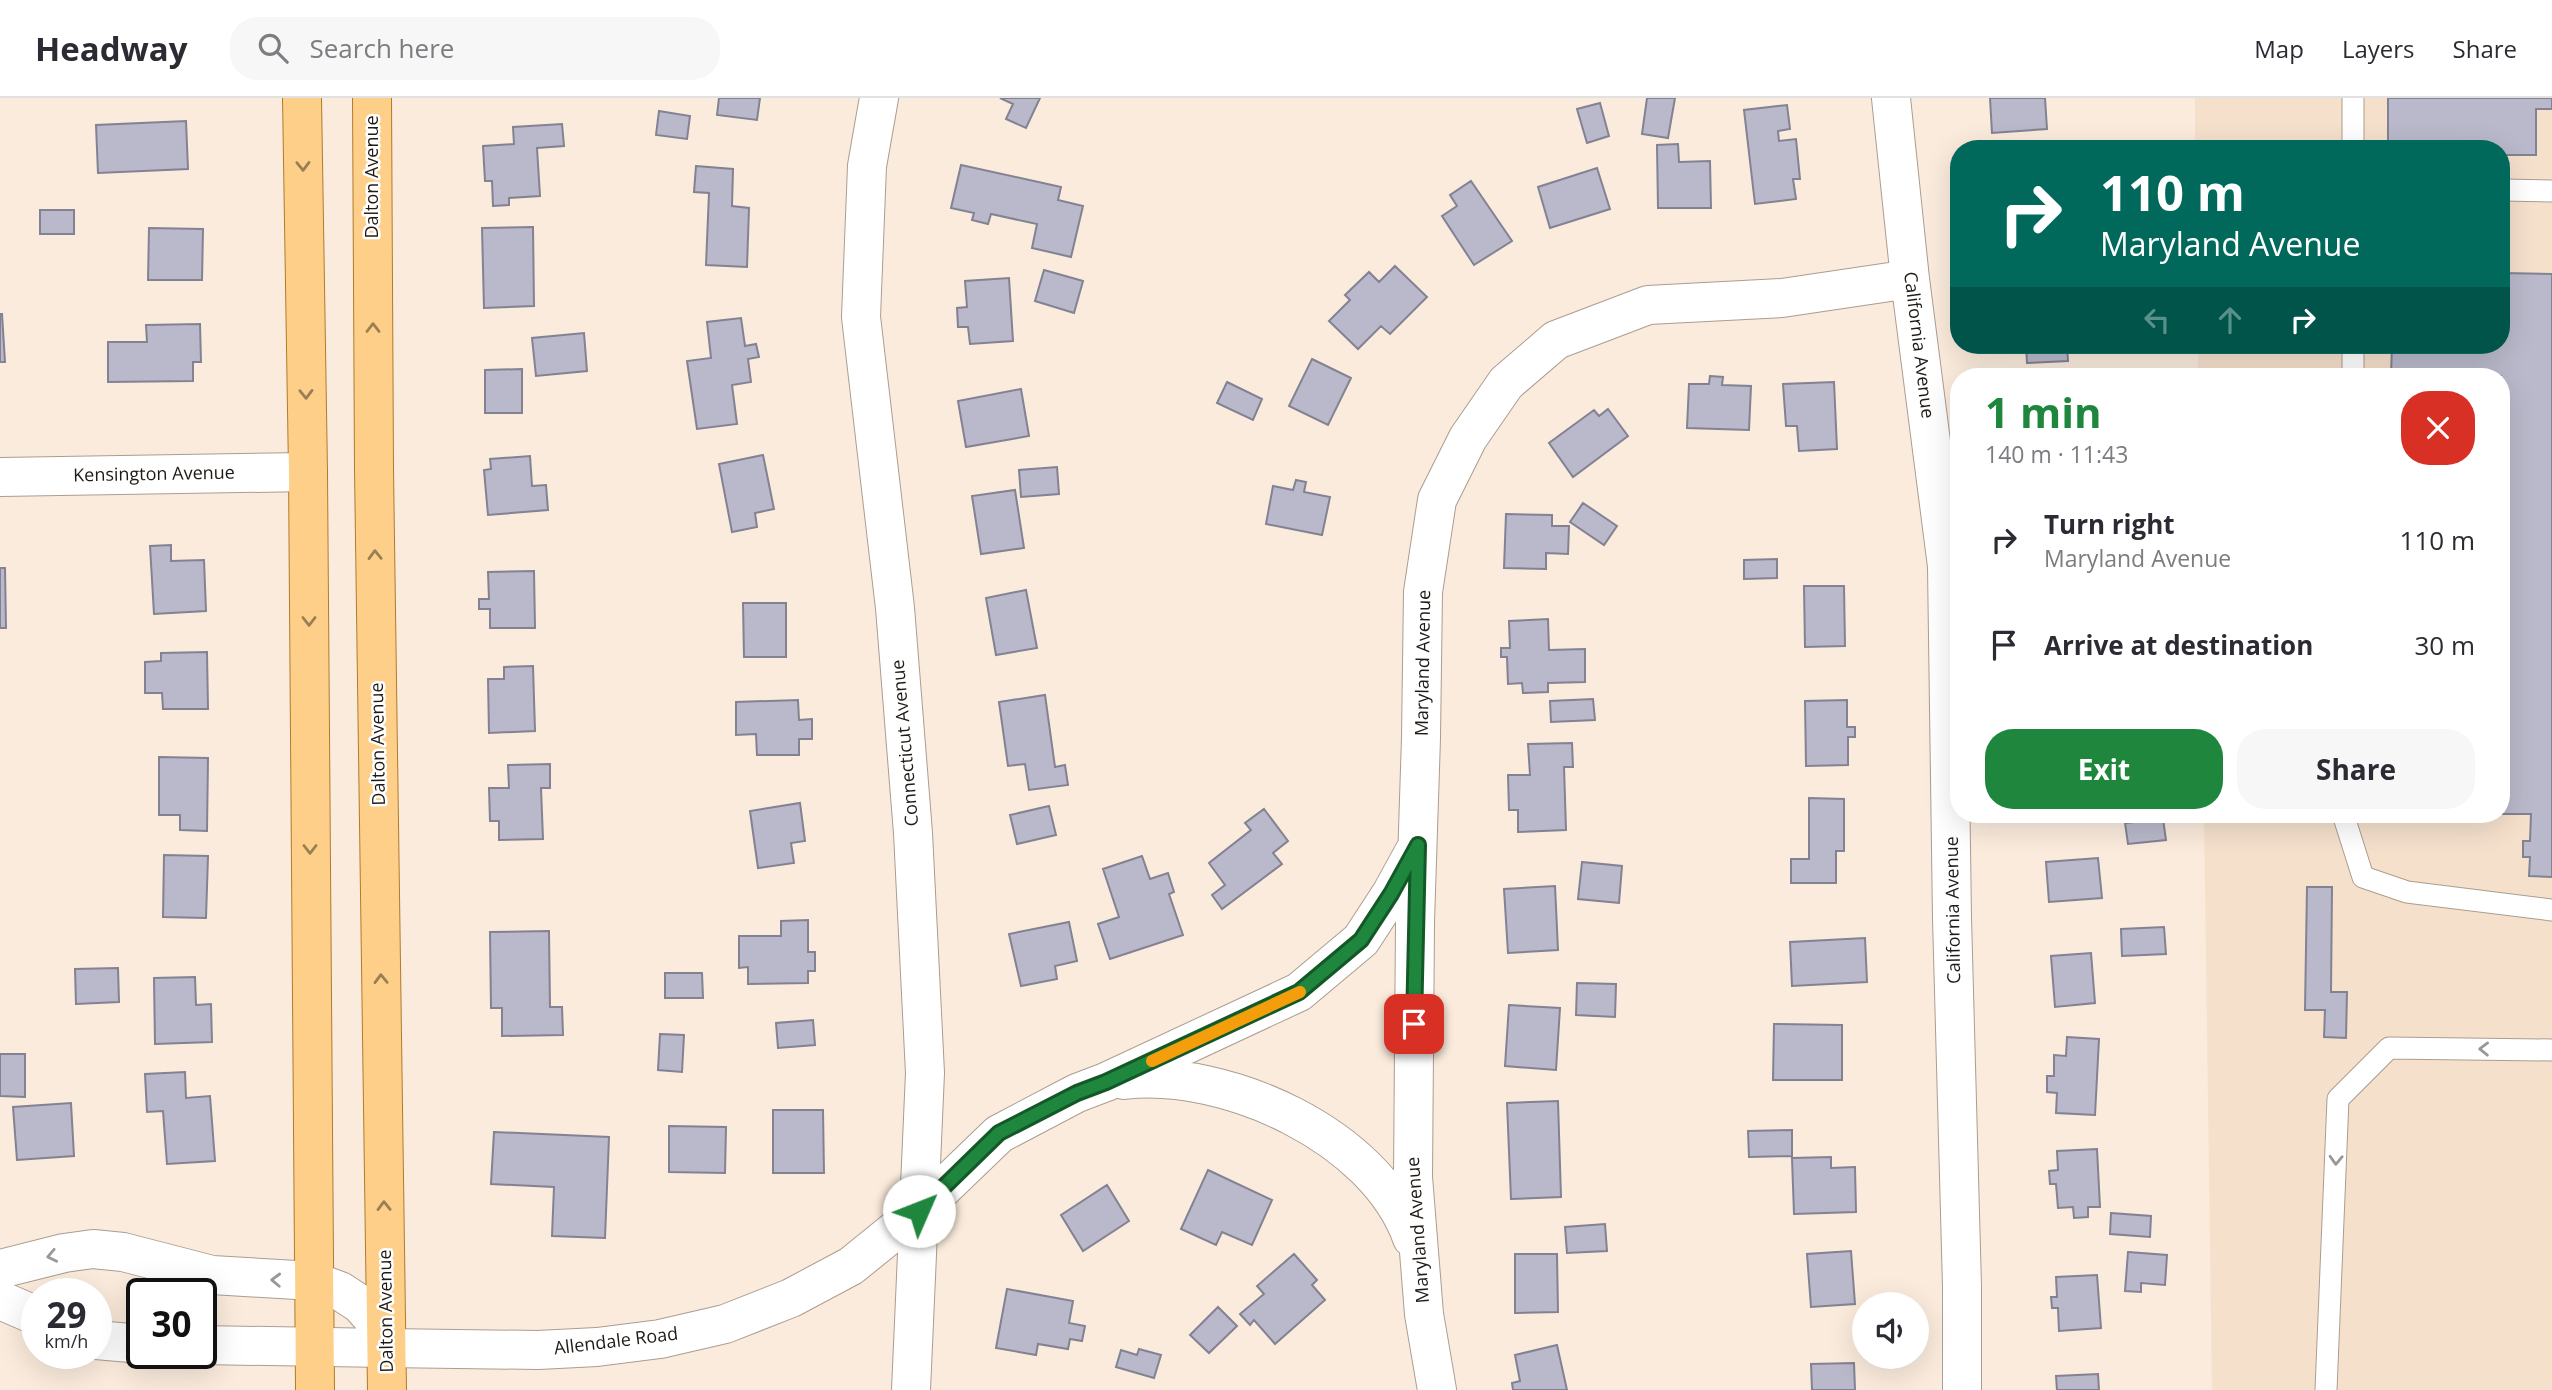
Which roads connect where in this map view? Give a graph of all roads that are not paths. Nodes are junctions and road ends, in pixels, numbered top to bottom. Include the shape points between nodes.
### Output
1 (302, 98) edge
2 (372, 98) edge
3 (879, 98) edge
4 (1891, 98) edge
5 (2353, 98) edge
6 (2353, 140) edge
7 (2510, 190) edge
8 (2552, 191) edge
9 (1910, 279) junction
10 (308, 472) junction
11 (0, 477) edge
12 (1950, 777) edge
13 (1951, 823) edge
14 (2346, 823) edge
15 (1418, 845) junction
16 (2552, 910) edge
17 (2552, 1050) edge
18 (1106, 1082) junction
19 (919, 1211) junction
20 (1419, 1259) junction
21 (0, 1269) edge
22 (313, 1281) junction
23 (0, 1300) edge
24 (21, 1309) edge
25 (217, 1345) edge
26 (314, 1346) junction
27 (386, 1348) junction
28 (315, 1390) edge
29 (387, 1390) edge
30 (911, 1390) edge
31 (1437, 1390) edge
32 (1962, 1390) edge
33 (2326, 1390) edge

1 -> 10 main road
27 -> 2 main road, Dalton Avenue
3 - 19 street, Connecticut Avenue via 867,166 861,317 895,608 913,833 925,1073
4 - 9 street, California Avenue
5 - 6 lane
7 - 8 lane
9 - 12 street, California Avenue via 1947,566
9 - 15 street, Maryland Avenue via 1782,298 1648,305 1556,340 1506,383 1468,438 1437,500 1423,592
10 - 11 street, Kensington Avenue
10 -> 22 main road
13 - 32 street, California Avenue
14 - 16 lane via 2362,877 2407,892
15 - 18 street, Allendale Road via 1361,940 1299,992
15 - 20 street, Maryland Avenue via 1413,1177
17 -> 33 lane via 2389,1048 2338,1099
18 - 19 street, Allendale Road via 999,1133
18 - 20 street, Allendale Road via 1181,1080 1219,1088 1292,1116 1362,1163 1388,1192 1407,1223
19 - 27 street, Allendale Road via 851,1266 791,1298 725,1324 597,1347
19 - 30 street, Connecticut Avenue
20 - 31 street, Maryland Avenue
22 -> 21 street via 212,1275 93,1249
22 - 26 main road
22 - 27 street via 360,1304 375,1321
23 - 24 street
25 - 26 street, Allendale Road
26 - 27 street, Allendale Road
26 - 28 main road
27 - 29 main road, Dalton Avenue

